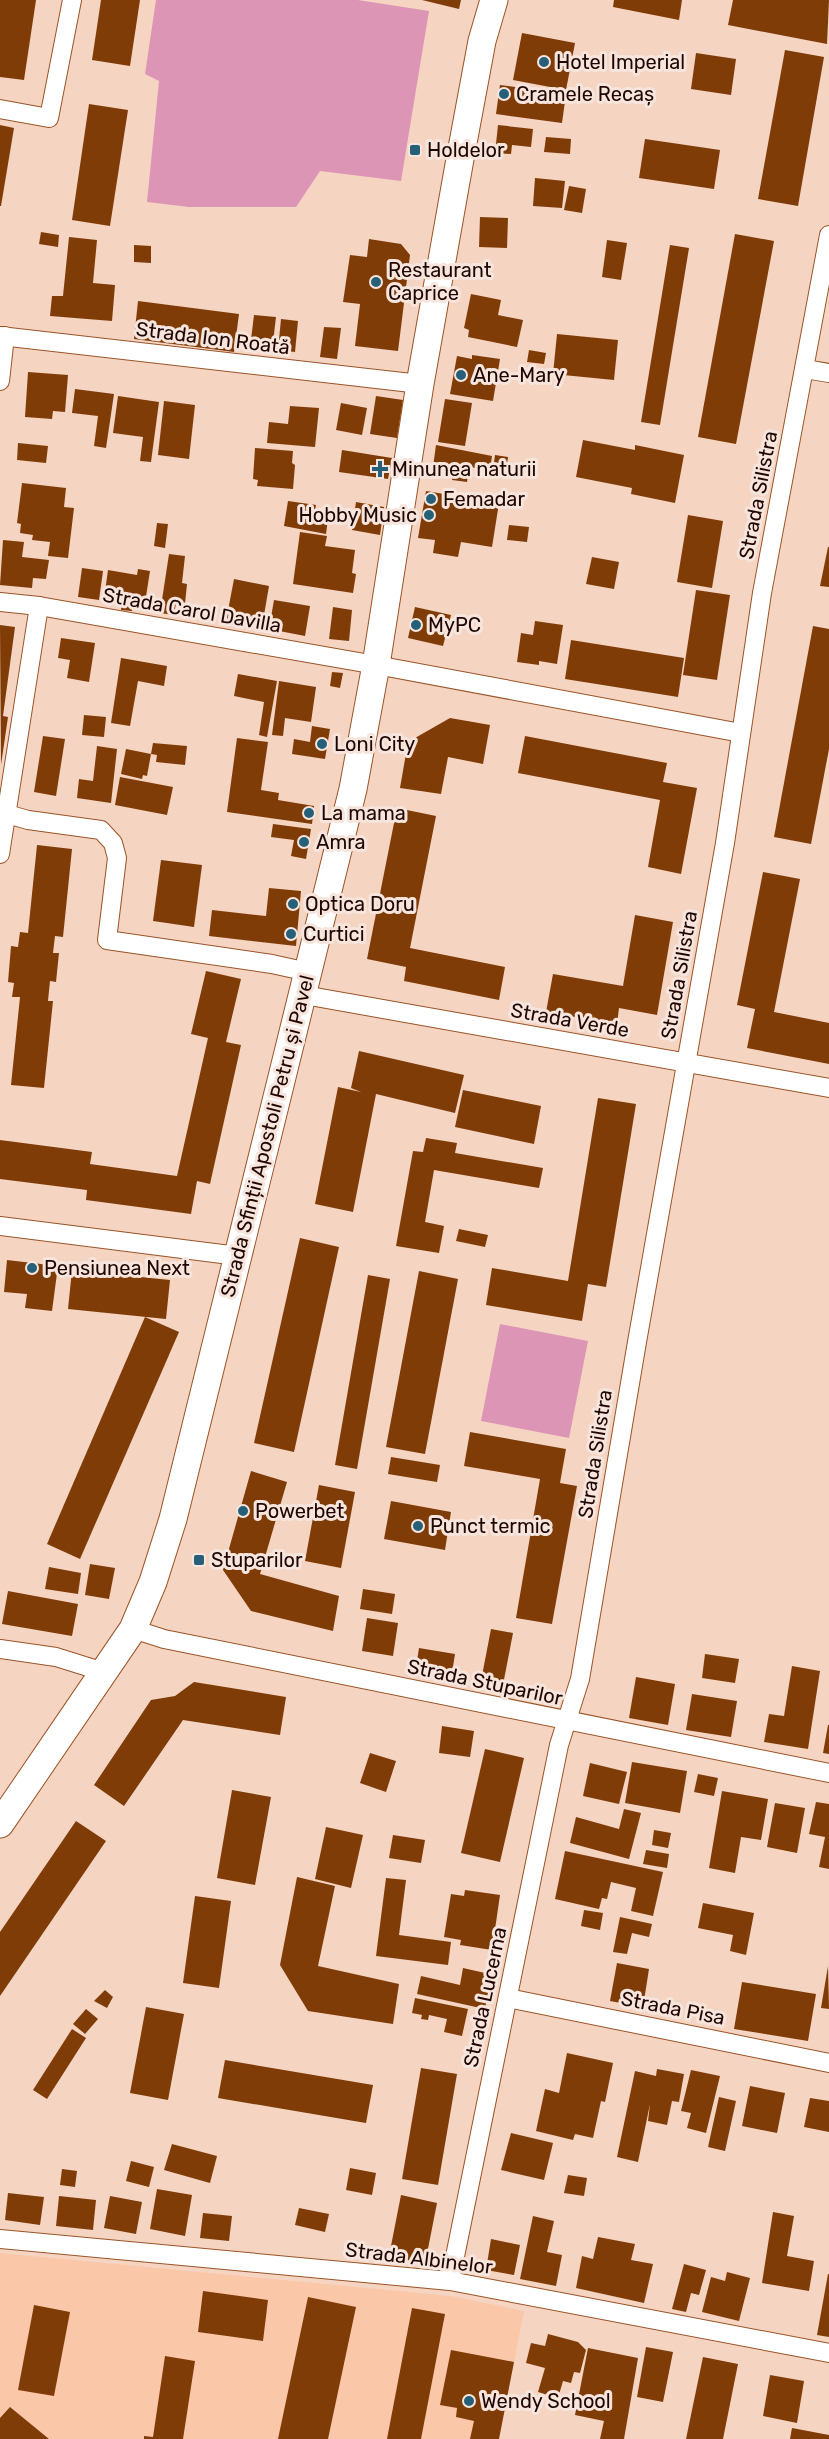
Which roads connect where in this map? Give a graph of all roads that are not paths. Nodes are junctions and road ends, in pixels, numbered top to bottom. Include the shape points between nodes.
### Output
1 (72, 0) edge
2 (489, 6) edge
3 (0, 109) edge
4 (829, 235) edge
5 (3, 336) edge
6 (804, 369) junction
7 (829, 373) edge
8 (0, 381) edge
9 (420, 384) junction
10 (0, 602) edge
11 (39, 606) junction
12 (376, 665) junction
13 (741, 734) junction
14 (3, 813) edge
15 (0, 855) edge
16 (306, 984) junction
17 (686, 1063) junction
18 (829, 1088) edge
19 (0, 1226) edge
20 (237, 1256) junction
21 (133, 1629) junction
22 (0, 1649) edge
23 (104, 1672) junction
24 (567, 1722) junction
25 (829, 1773) edge
26 (0, 1824) edge
27 (508, 1998) junction
28 (829, 2063) edge
29 (0, 2239) edge
30 (450, 2281) junction
31 (829, 2353) edge

1 - 3 street via 49,118
2 - 9 main road, Strada Sfinții Apostoli Petru și Pavel
4 - 6 street, Strada Silistra
5 - 8 street
5 - 9 street, Strada Ion Roată
6 - 7 street
6 - 13 street, Strada Silistra via 762,593
9 - 12 main road, Strada Sfinții Apostoli Petru și Pavel
10 - 11 street, Strada Carol Davilla
11 - 12 street, Strada Carol Davilla
11 - 14 street
12 - 13 street, Strada Carol Davilla
12 - 16 main road, Strada Sfinții Apostoli Petru și Pavel via 353,789
13 - 17 street, Strada Silistra
14 - 15 street
14 - 16 street, Strada Verde via 101,830 113,843 117,858 107,940 272,964
16 - 17 street, Strada Verde
16 - 20 main road, Strada Sfinții Apostoli Petru și Pavel
17 - 18 street, Strada Verde
17 - 24 street, Strada Silistra via 580,1679
19 - 20 street
20 - 21 main road, Strada Sfinții Apostoli Petru și Pavel via 172,1519 153,1582
21 - 23 main road, Strada Sfinții Apostoli Petru și Pavel
21 - 24 street, Strada Stuparilor via 164,1639
22 - 23 street via 56,1657
23 - 26 main road, Strada Sfinții Apostoli Petru și Pavel
24 - 25 street, Strada Stuparilor
24 - 27 street, Strada Lucerna via 559,1745
27 - 28 street, Strada Pisa
27 - 30 street, Strada Lucerna
29 - 30 street, Strada Albinelor
30 - 31 street, Strada Albinelor

